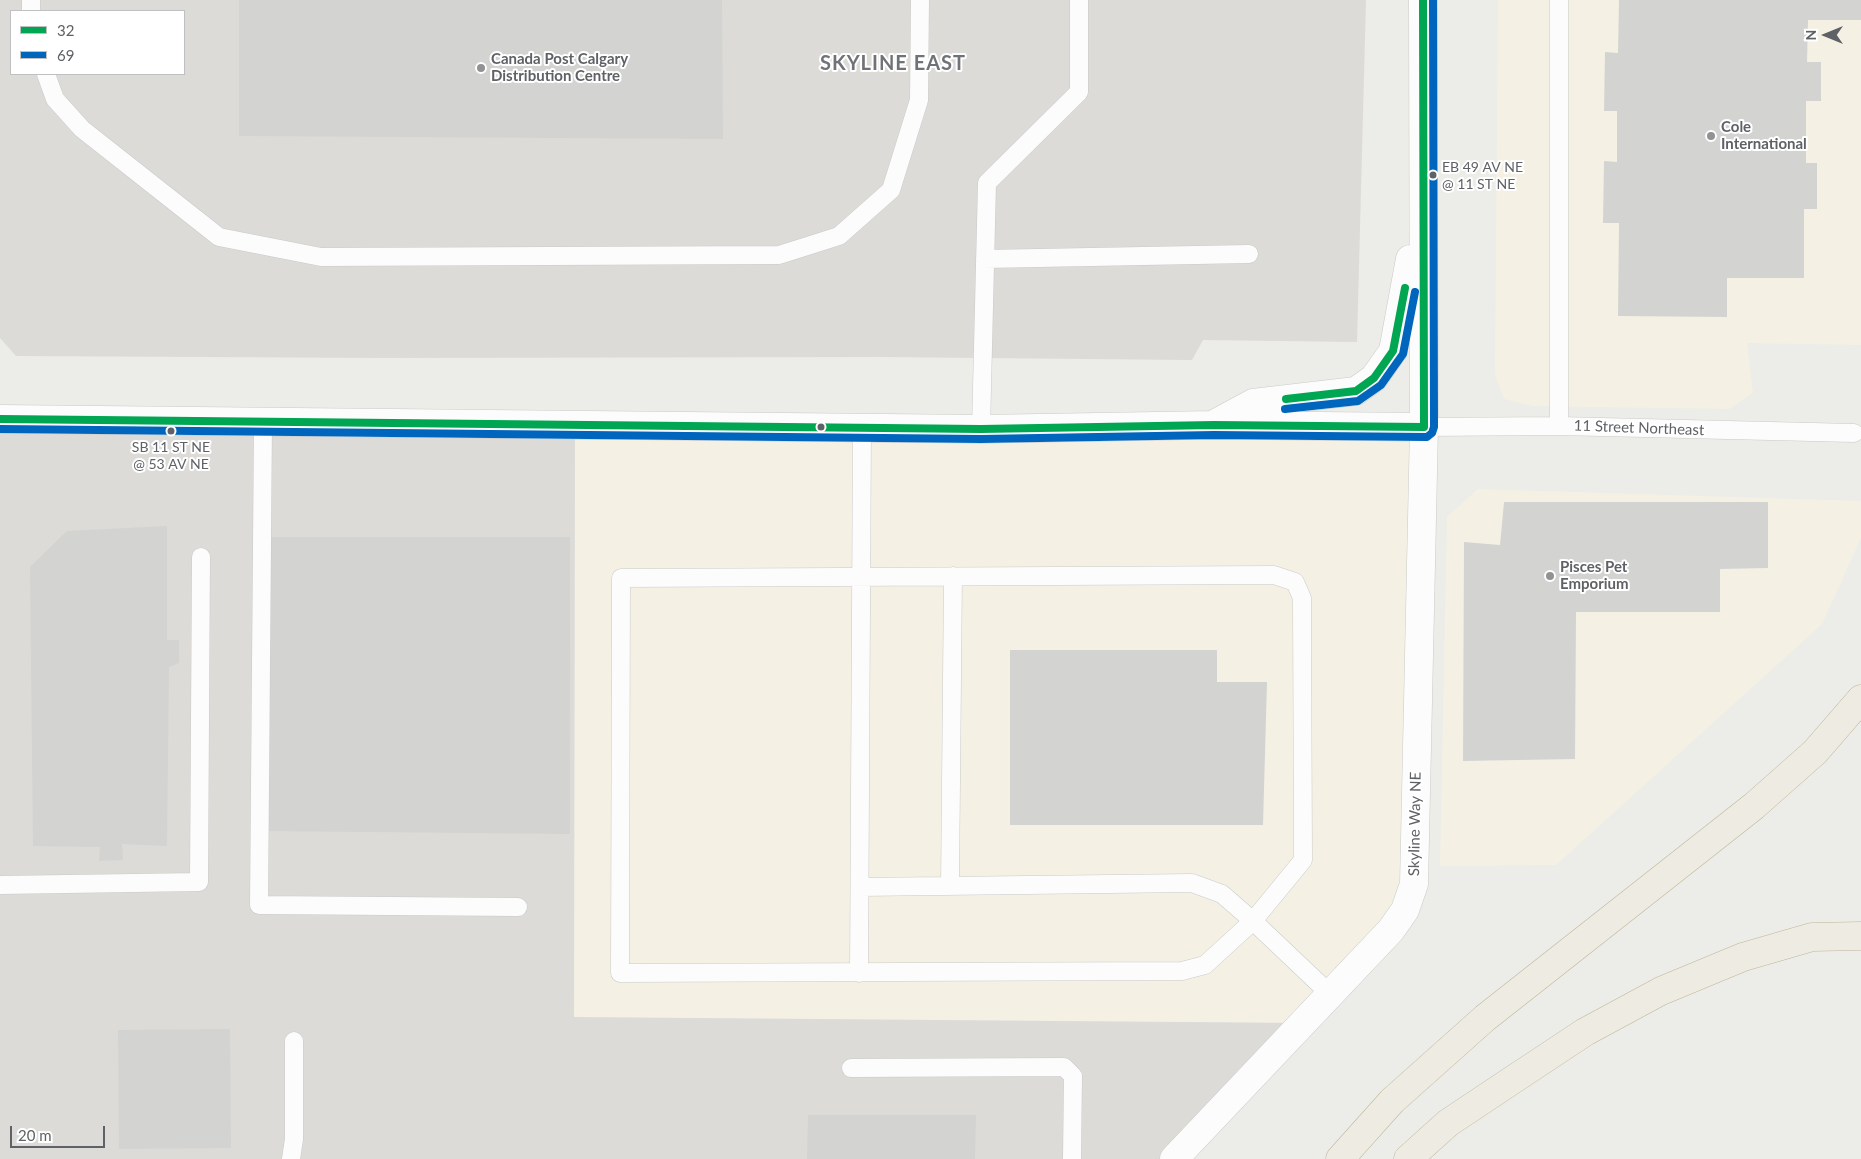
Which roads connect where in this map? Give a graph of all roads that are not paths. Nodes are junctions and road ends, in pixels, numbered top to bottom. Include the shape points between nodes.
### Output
1 (920, 0) edge
2 (1079, 0) edge
3 (1423, 0) edge
4 (1559, 0) edge
5 (46, 75) edge
6 (1424, 186) junction
7 (1249, 254) dead end
8 (985, 259) junction
9 (0, 419) edge
10 (263, 422) junction
11 (1214, 425) junction
12 (1559, 426) junction
13 (1424, 427) junction
14 (862, 428) junction
15 (982, 429) junction
16 (1854, 433) dead end
17 (201, 558) dead end
18 (953, 576) junction
19 (861, 577) junction
20 (1861, 699) edge
21 (0, 885) edge
22 (950, 886) junction
23 (860, 887) junction
24 (518, 907) dead end
25 (1253, 921) junction
26 (1861, 936) edge
27 (859, 973) junction
28 (1330, 994) junction
29 (294, 1041) dead end
30 (850, 1068) dead end
31 (291, 1159) edge
32 (1072, 1159) edge
33 (1174, 1159) edge
34 (1340, 1159) edge
35 (1408, 1159) edge

1 - 5 lane via 919,100 891,190 839,236 779,255 321,257 219,237 82,128 55,99
2 - 8 lane via 1079,92 987,183
3 - 6 street
4 - 12 lane
6 - 11 street via 1393,351 1374,378 1356,391 1253,403
6 - 13 street, Skyline Way NE
7 - 8 lane
8 - 15 lane
9 - 10 street
10 - 14 street
10 - 24 lane via 259,905
11 - 13 street
11 - 15 street
12 - 13 lane, 11 Street Northeast
12 - 16 lane, 11 Street Northeast
13 - 28 street, Skyline Way NE via 1414,884 1404,910 1391,930
14 - 15 street
14 - 19 lane
17 - 21 lane via 199,882
18 - 19 lane
18 - 22 lane
18 - 25 lane via 1274,575 1295,582 1302,598 1303,860
19 - 23 lane
19 - 27 lane via 621,578 620,973
20 - 34 highway via 1815,752 1754,806 1484,1018 1392,1101
22 - 23 lane
22 - 25 lane via 1192,883 1222,894
23 - 27 lane
25 - 27 lane via 1205,965 1182,971
25 - 28 lane
26 - 35 highway via 1812,937 1743,957 1661,991 1585,1032 1527,1070 1448,1123
28 - 33 street, Skyline Way NE
29 - 31 lane
30 - 32 lane via 1064,1067 1073,1076

